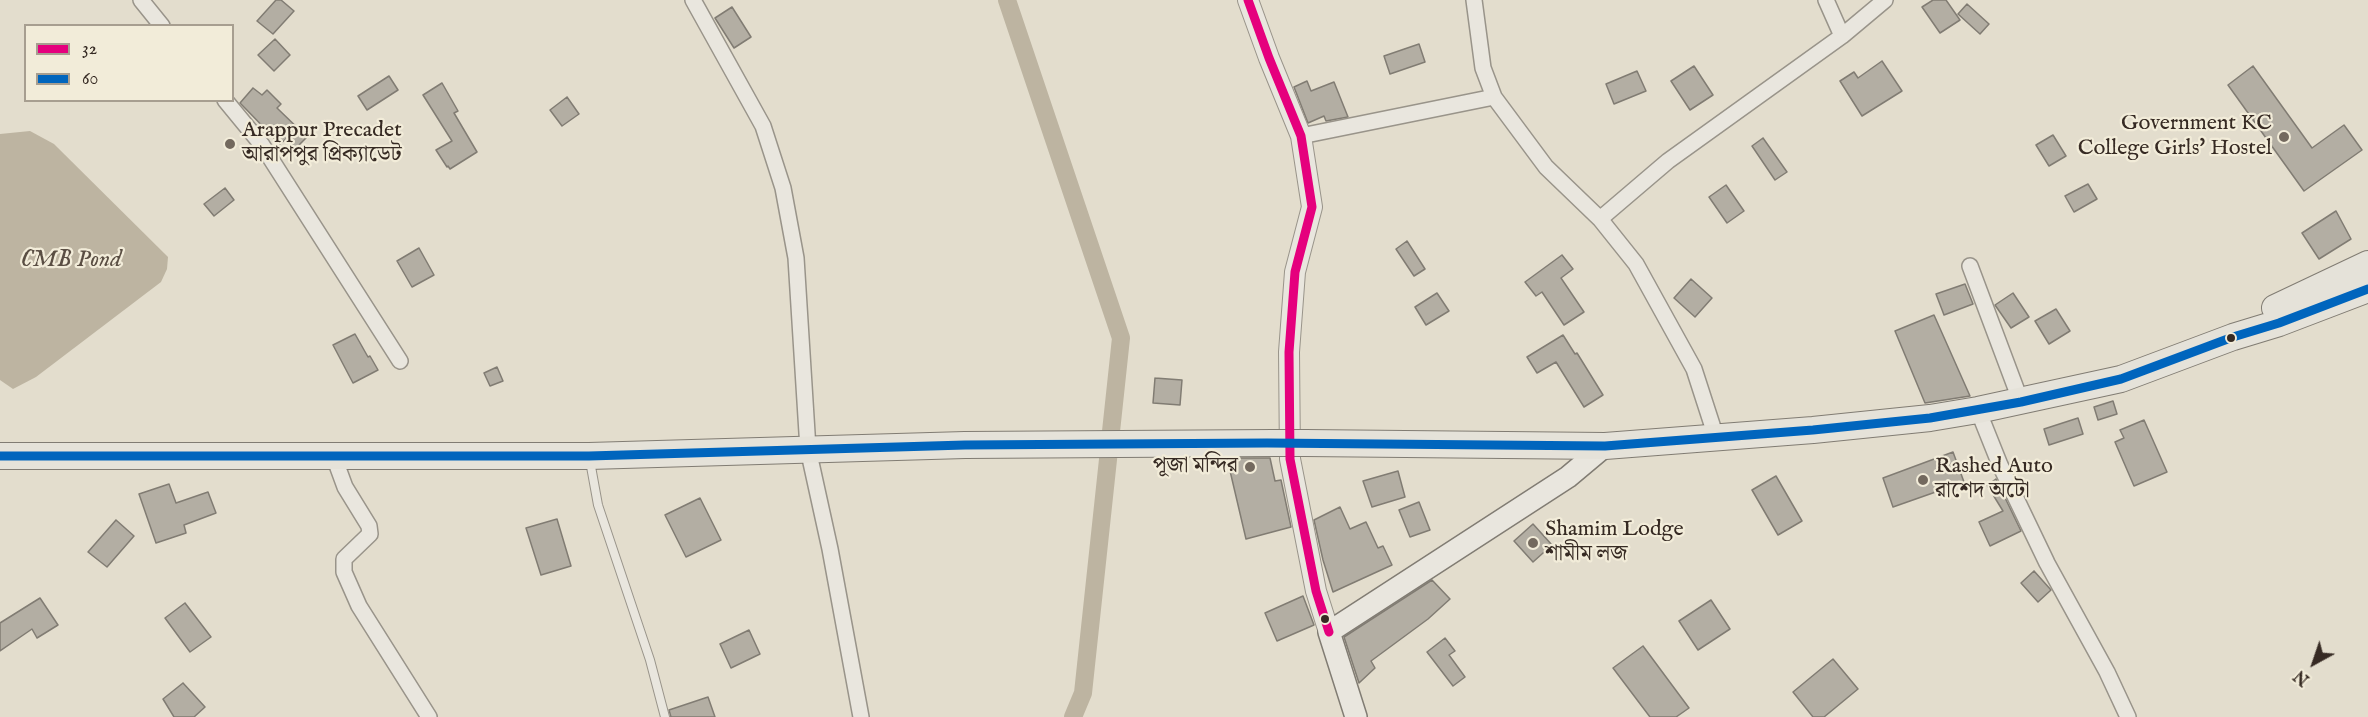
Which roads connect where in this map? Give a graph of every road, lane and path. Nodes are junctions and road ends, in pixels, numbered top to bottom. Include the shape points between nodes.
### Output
1 (141, 0) edge
2 (693, 0) edge
3 (1248, 0) edge
4 (1474, 0) edge
5 (1826, 0) edge
6 (1885, 0) edge
7 (160, 24) edge
8 (1842, 36) junction
9 (1494, 97) junction
10 (227, 102) edge
11 (1301, 136) junction
12 (1600, 219) junction
13 (2368, 264) edge
14 (1970, 266) dead end
15 (2368, 289) edge
16 (2233, 337) junction
17 (400, 361) dead end
18 (2020, 402) junction
19 (1978, 410) junction
20 (1716, 437) junction
21 (1605, 446) junction
22 (808, 449) junction
23 (0, 456) edge
24 (589, 456) junction
25 (334, 457) junction
26 (1329, 632) junction
27 (429, 717) edge
28 (665, 717) edge
29 (861, 717) edge
30 (1356, 717) edge
31 (2128, 717) edge

1 - 7 street
2 - 22 street via 763,126 783,188 796,258
3 - 11 street
4 - 9 street via 1483,68
5 - 8 street
6 - 8 street
8 - 12 street via 1668,161
9 - 11 street
9 - 12 street via 1546,167
10 - 17 street via 262,145
11 - 26 street via 1312,207 1295,272 1289,352 1290,459 1316,591
12 - 20 street via 1636,264 1694,369
13 - 16 highway via 2270,311
14 - 18 street
15 - 16 highway
16 - 18 highway via 2121,380
18 - 19 highway
19 - 20 highway via 1930,418
19 - 31 street via 2047,563
20 - 21 highway
21 - 22 highway, bridge via 1274,443
21 - 26 main road via 1568,477
22 - 24 highway
22 - 29 street
23 - 25 highway
24 - 25 highway
24 - 28 lane via 598,505
25 - 27 street via 370,534 344,560 344,572 359,606
26 - 30 main road

